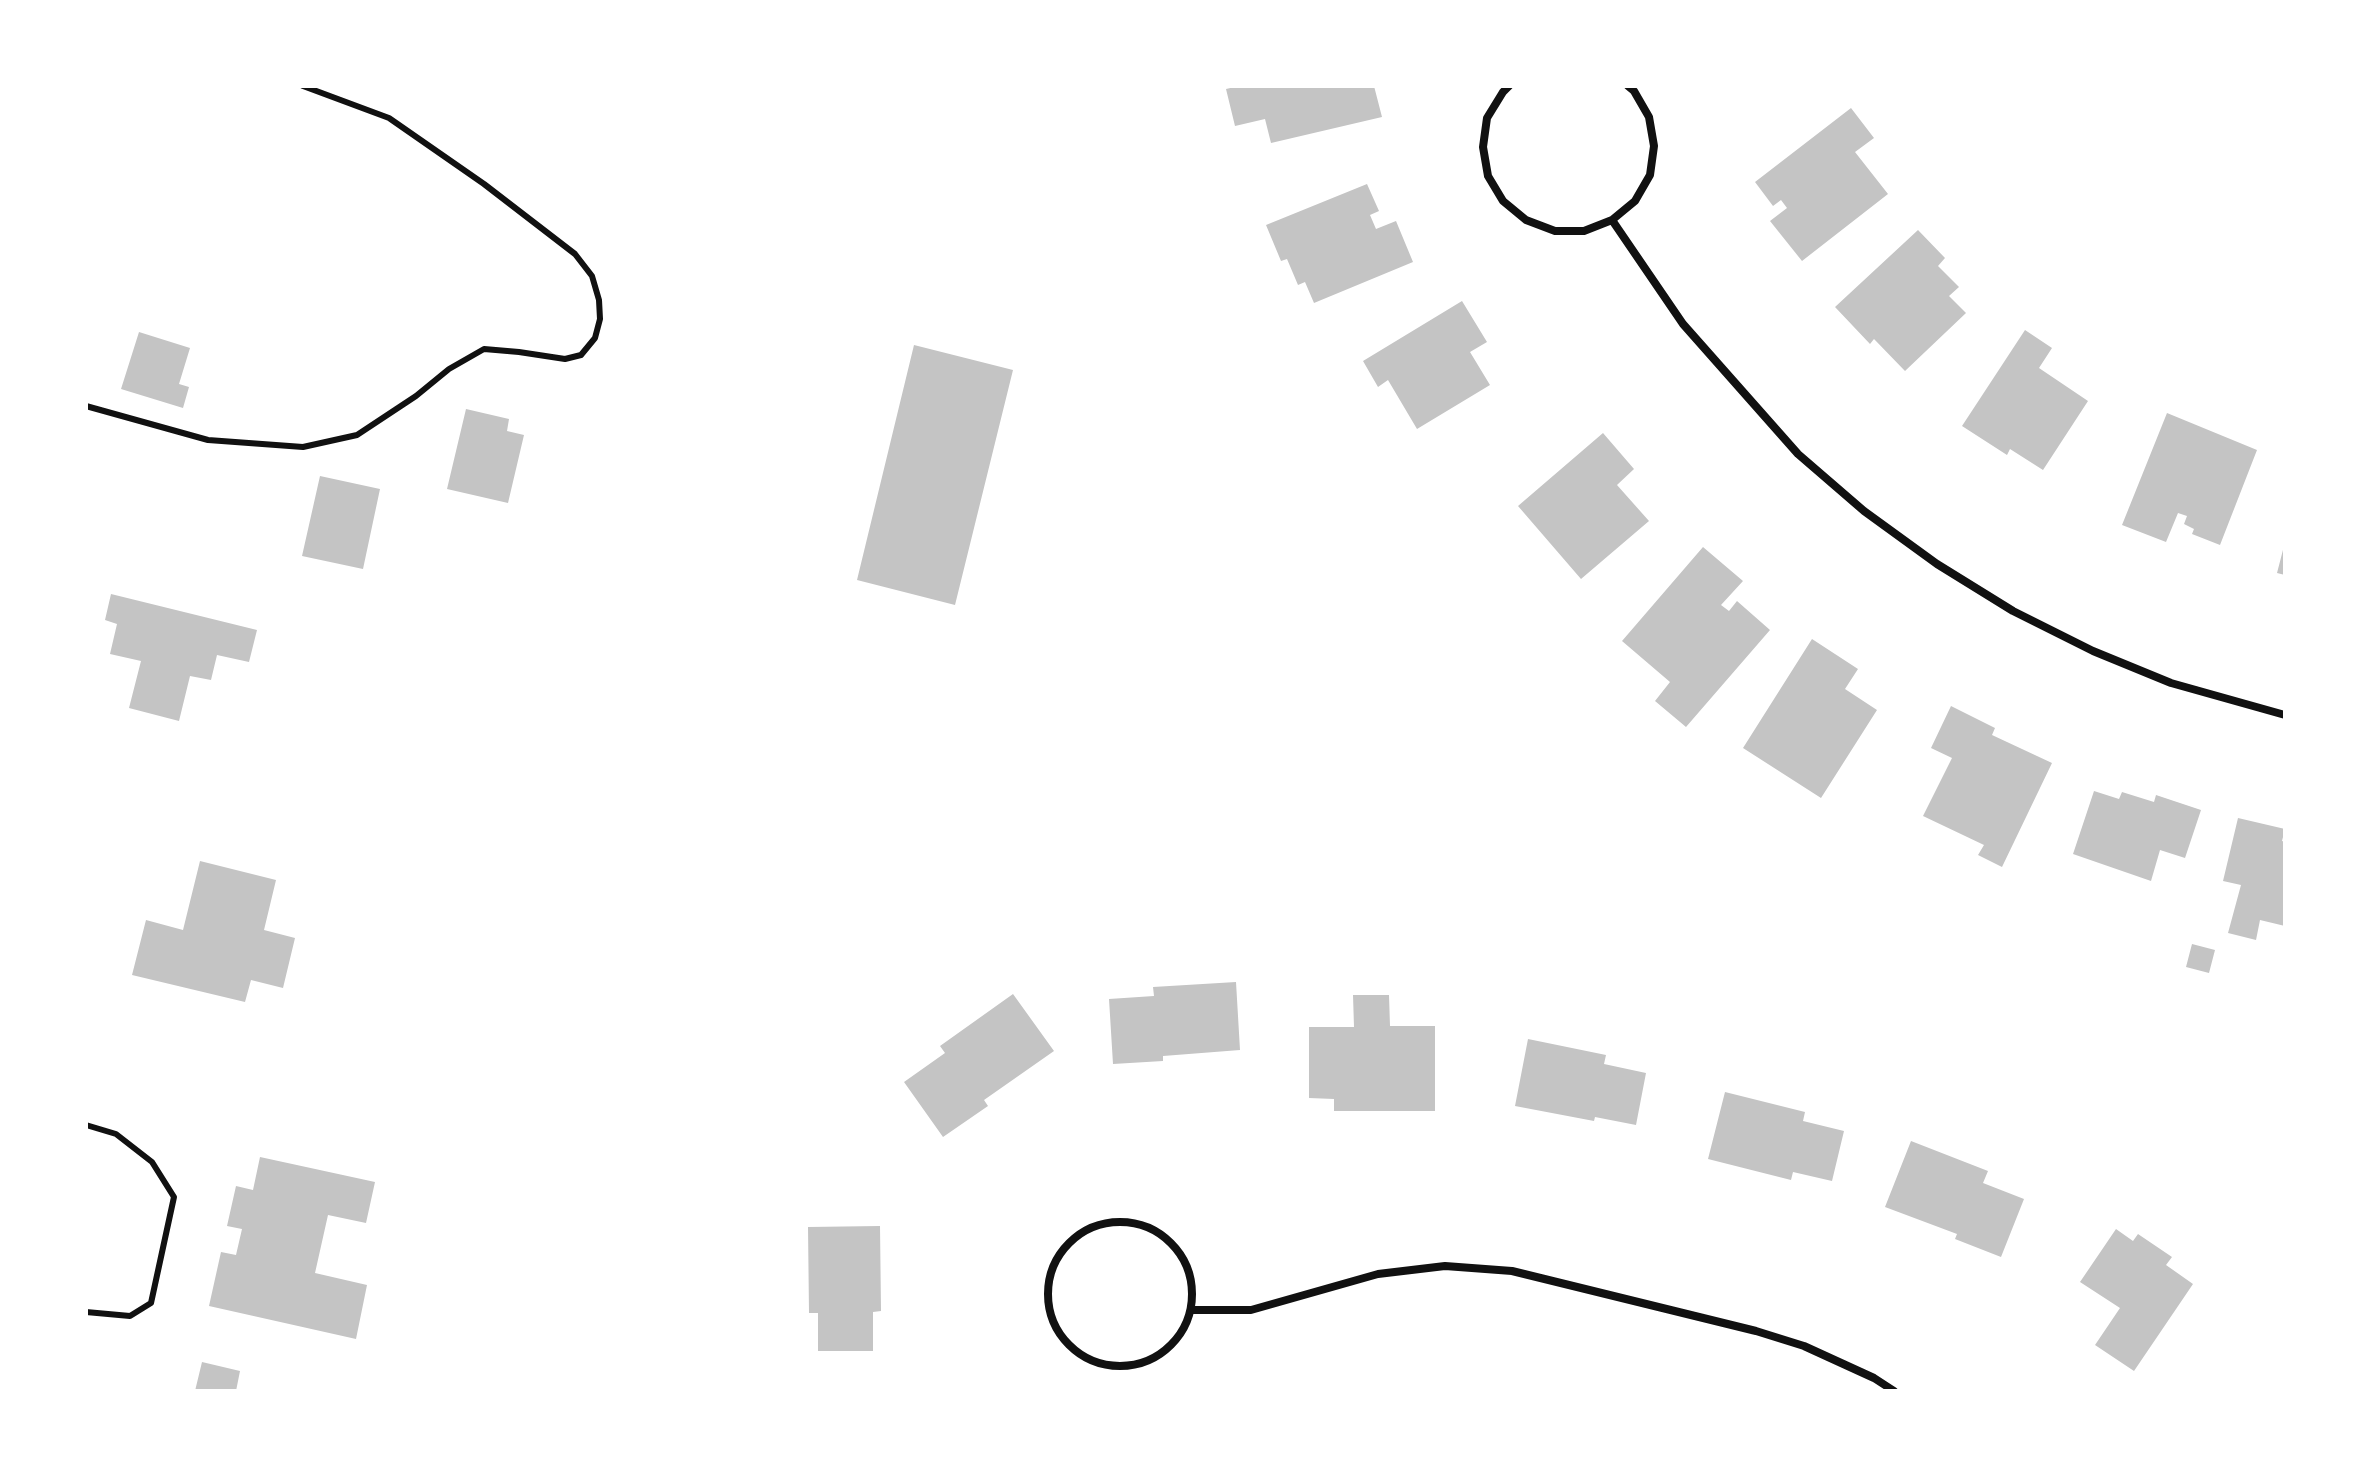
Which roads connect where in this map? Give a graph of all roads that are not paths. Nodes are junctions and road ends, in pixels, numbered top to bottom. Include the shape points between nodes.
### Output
1 (303, 86) edge
2 (1509, 86) edge
3 (1628, 86) edge
4 (1612, 220) junction
5 (86, 406) edge
6 (2285, 715) edge
7 (86, 1125) edge
8 (1191, 1310) junction
9 (86, 1312) edge
10 (1894, 1391) edge

1 - 5 lane via 389,118 575,254 592,276 599,300 595,338 581,355 565,359 484,349 357,435 303,447 208,440
2 - 4 street via 1487,118 1483,147 1488,176 1503,201 1526,220 1555,231 1584,231
3 - 4 street via 1649,117 1654,146 1650,175 1635,201
4 - 6 street via 1683,324 1798,454 1864,511 2013,611 2093,651 2171,683
7 - 9 lane via 116,1134 152,1162 174,1197 151,1303 130,1316
8 - 8 street via 1186,1263 1172,1243 1130,1222 1083,1231 1052,1266 1047,1290 1060,1335 1076,1353 1098,1364 1121,1367 1166,1350 1182,1332
8 - 10 street via 1251,1310 1378,1274 1445,1266 1512,1271 1804,1346

